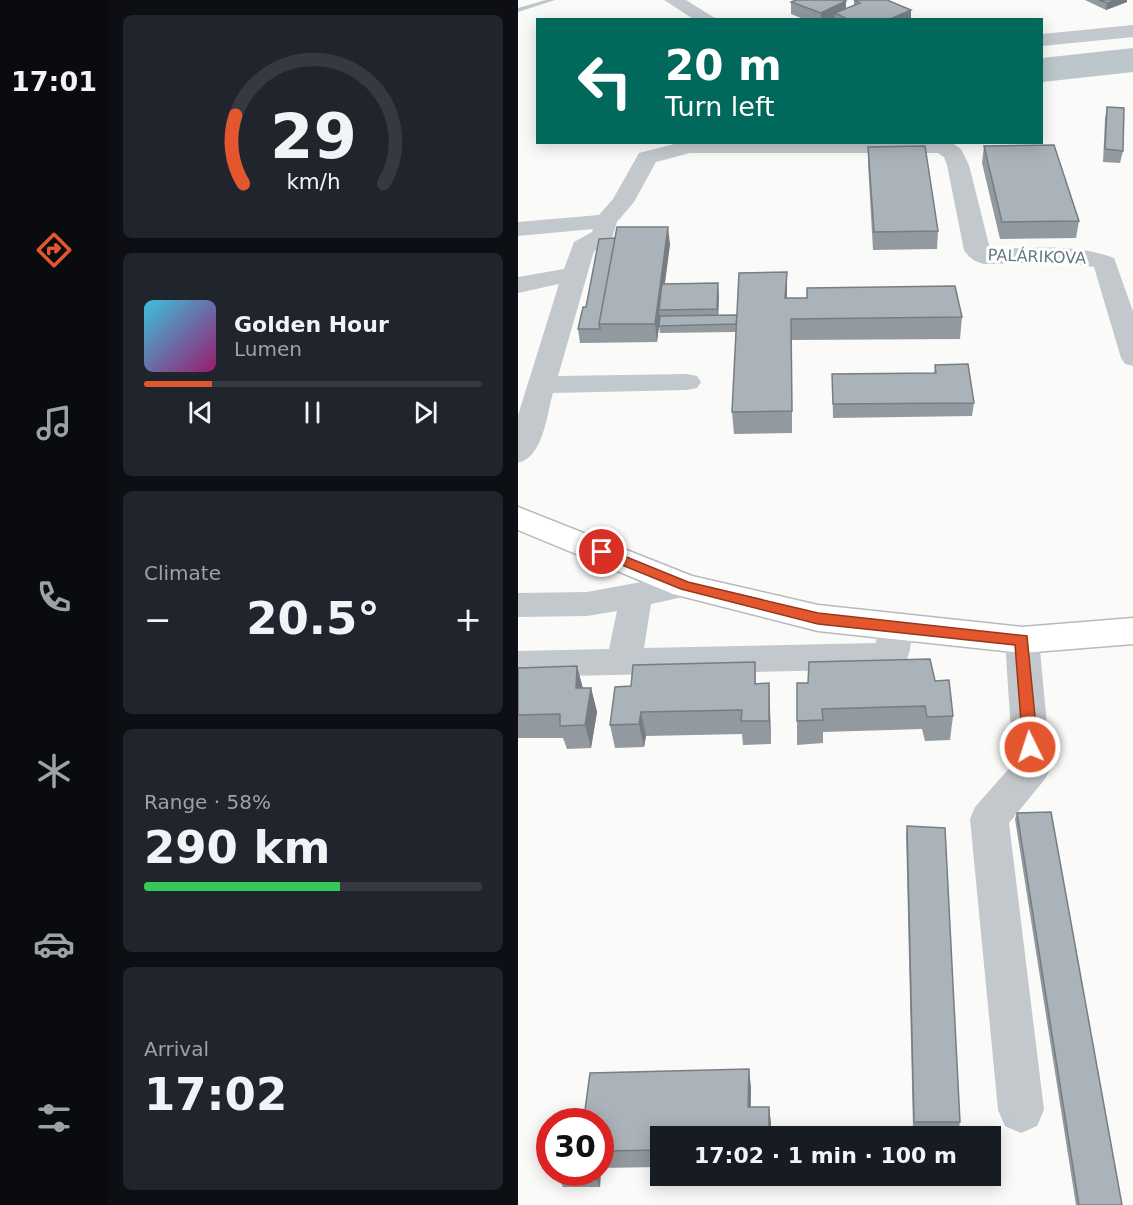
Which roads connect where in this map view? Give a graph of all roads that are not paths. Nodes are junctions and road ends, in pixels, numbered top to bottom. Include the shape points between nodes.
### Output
1 (673, 0) edge
2 (705, 18) edge
3 (1133, 31) edge
4 (1043, 40) edge
5 (606, 222) junction
6 (518, 229) edge
7 (575, 274) junction
8 (518, 285) edge
9 (1133, 358) edge
10 (687, 382) dead end
11 (541, 385) junction
12 (518, 453) edge
13 (518, 518) edge
14 (685, 586) junction
15 (636, 595) junction
16 (518, 605) edge
17 (894, 627) junction
18 (1133, 631) edge
19 (1022, 640) junction
20 (624, 662) junction
21 (518, 664) edge
22 (1022, 1110) dead end

1 - 2 street
3 - 4 street
5 - 6 street
5 - 7 street via 603,236 583,247
5 - 9 street, PALÁRIKOVA via 623,202 647,158 690,147 943,147 953,154 958,165 976,250 984,257 1074,256 1105,263
7 - 8 street
7 - 11 street
10 - 11 street
11 - 12 street
13 - 14 main road
14 - 15 street
14 - 17 main road via 818,618
15 - 16 street via 587,604
15 - 20 street
17 - 19 main road
17 - 20 street via 892,656
18 - 19 main road
19 - 22 street via 1032,768 989,819
20 - 21 street

